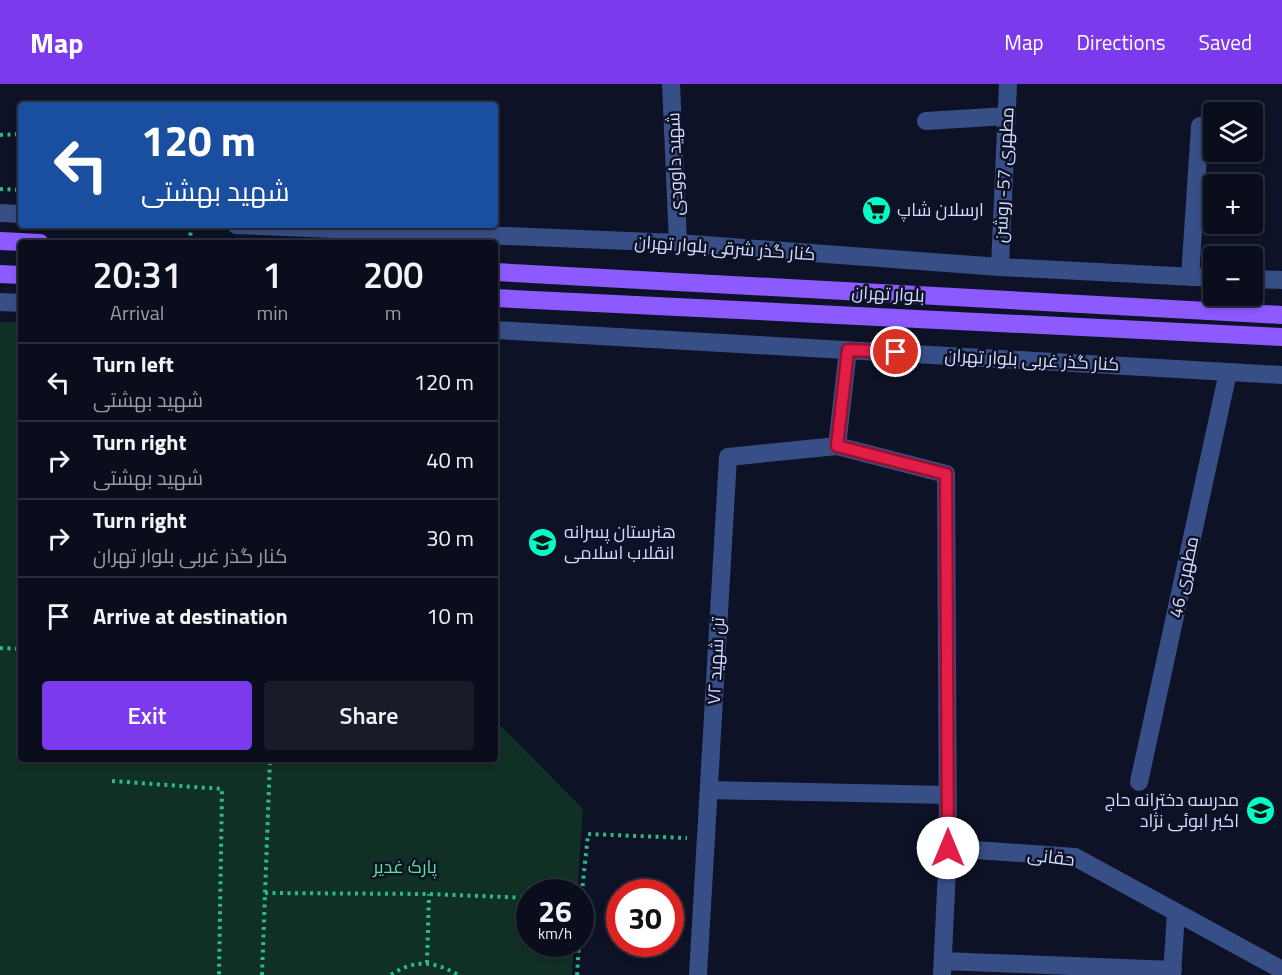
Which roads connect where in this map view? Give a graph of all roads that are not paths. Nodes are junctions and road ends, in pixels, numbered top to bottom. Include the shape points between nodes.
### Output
1 (671, 84) edge
2 (1008, 84) edge
3 (1007, 117) junction
4 (926, 121) dead end
5 (1200, 126) dead end
6 (0, 213) edge
7 (18, 214) edge
8 (310, 228) edge
9 (0, 240) edge
10 (18, 241) edge
11 (678, 243) junction
12 (1000, 267) junction
13 (498, 272) edge
14 (0, 274) edge
15 (18, 275) edge
16 (1190, 277) junction
17 (1203, 278) edge
18 (1263, 279) edge
19 (1282, 280) edge
20 (498, 298) edge
21 (0, 302) edge
22 (18, 303) edge
23 (1282, 315) edge
24 (498, 330) edge
25 (1282, 337) edge
26 (848, 350) junction
27 (1228, 372) junction
28 (1282, 375) edge
29 (837, 446) junction
30 (1139, 782) dead end
31 (709, 790) junction
32 (948, 795) junction
33 (948, 848) junction
34 (1176, 912) junction
35 (942, 968) edge
36 (1282, 970) edge
37 (1173, 973) edge
38 (698, 975) edge

1 - 11 street, شهید داوودی
2 - 3 street, مطهری 57- روشن
3 - 4 street
3 - 12 street, مطهری 57- روشن
5 - 16 street
6 - 7 street
8 - 11 street, کنار گذر شرقی بلوار تهران
9 - 10 main road
11 - 12 street, کنار گذر شرقی بلوار تهران
12 - 16 street, کنار گذر شرقی بلوار تهران
13 - 23 main road, بلوار تهران
14 - 15 main road
16 - 17 street, کنار گذر شرقی بلوار تهران
18 - 19 street
20 - 25 main road, بلوار تهران
21 - 22 street
24 - 26 street, کنار گذر غربی بلوار تهران
26 - 27 street, کنار گذر غربی بلوار تهران
26 - 29 street
27 - 28 street, کنار گذر غربی بلوار تهران
27 - 30 street, مطهری 46
29 - 31 street, ۷۲ تن شهید via 728,457
29 - 32 street via 946,474
31 - 32 street
31 - 38 street, ۷۲ تن شهید
32 - 33 street
33 - 34 street, حقانی via 1075,857
33 - 35 street
34 - 36 street, حقانی
34 - 37 street
35 - 37 street

